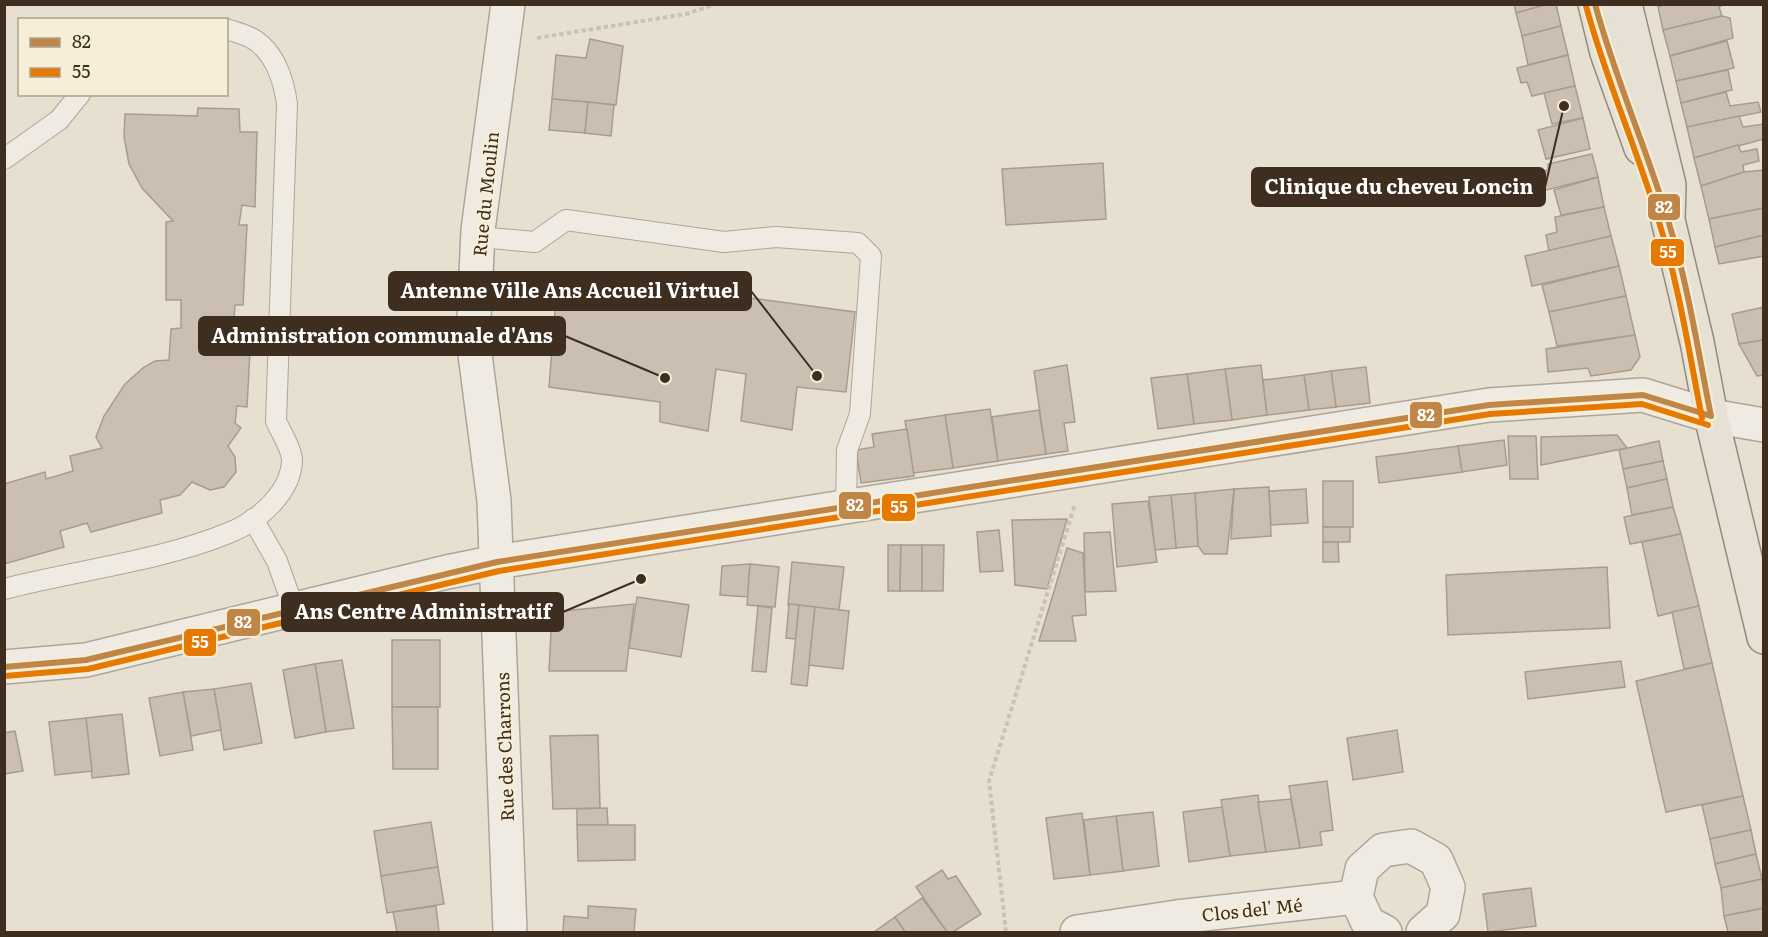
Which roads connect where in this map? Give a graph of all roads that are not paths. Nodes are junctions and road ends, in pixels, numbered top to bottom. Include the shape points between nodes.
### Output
1 (508, 4) edge
2 (1595, 4) edge
3 (1625, 4) edge
4 (228, 30) edge
5 (78, 96) edge
6 (4, 159) edge
7 (1668, 220) junction
8 (478, 237) junction
9 (1711, 416) junction
10 (1764, 425) edge
11 (846, 507) junction
12 (253, 519) junction
13 (497, 562) junction
14 (4, 589) edge
15 (294, 609) junction
16 (1764, 637) edge
17 (4, 667) edge
18 (1356, 897) junction
19 (510, 933) edge
20 (1077, 933) edge
21 (1385, 933) edge
22 (1423, 933) edge

1 - 8 street, Rue du Moulin
2 - 7 main road via 1607,53
3 - 7 main road via 1669,186
4 - 12 lane via 254,39 270,57 284,81 287,104 276,421 292,457 286,487
5 - 6 lane via 59,120
7 - 9 main road
8 - 11 lane via 536,242 566,220 724,242 776,237 858,243 871,256 860,414 847,450
8 - 13 street, Rue du Moulin via 473,339 494,501
9 - 10 street
9 - 11 street via 1643,395 1489,405
9 - 16 main road
11 - 13 street
12 - 14 lane via 232,532 157,554
12 - 15 lane via 277,561
13 - 15 street
13 - 19 street, Rue des Charrons
15 - 17 street via 86,660
18 - 20 street, Clos del' Mé via 1177,917
18 - 21 street via 1368,923
18 - 22 street via 1362,869 1383,850 1411,846 1436,860 1448,886 1443,914

